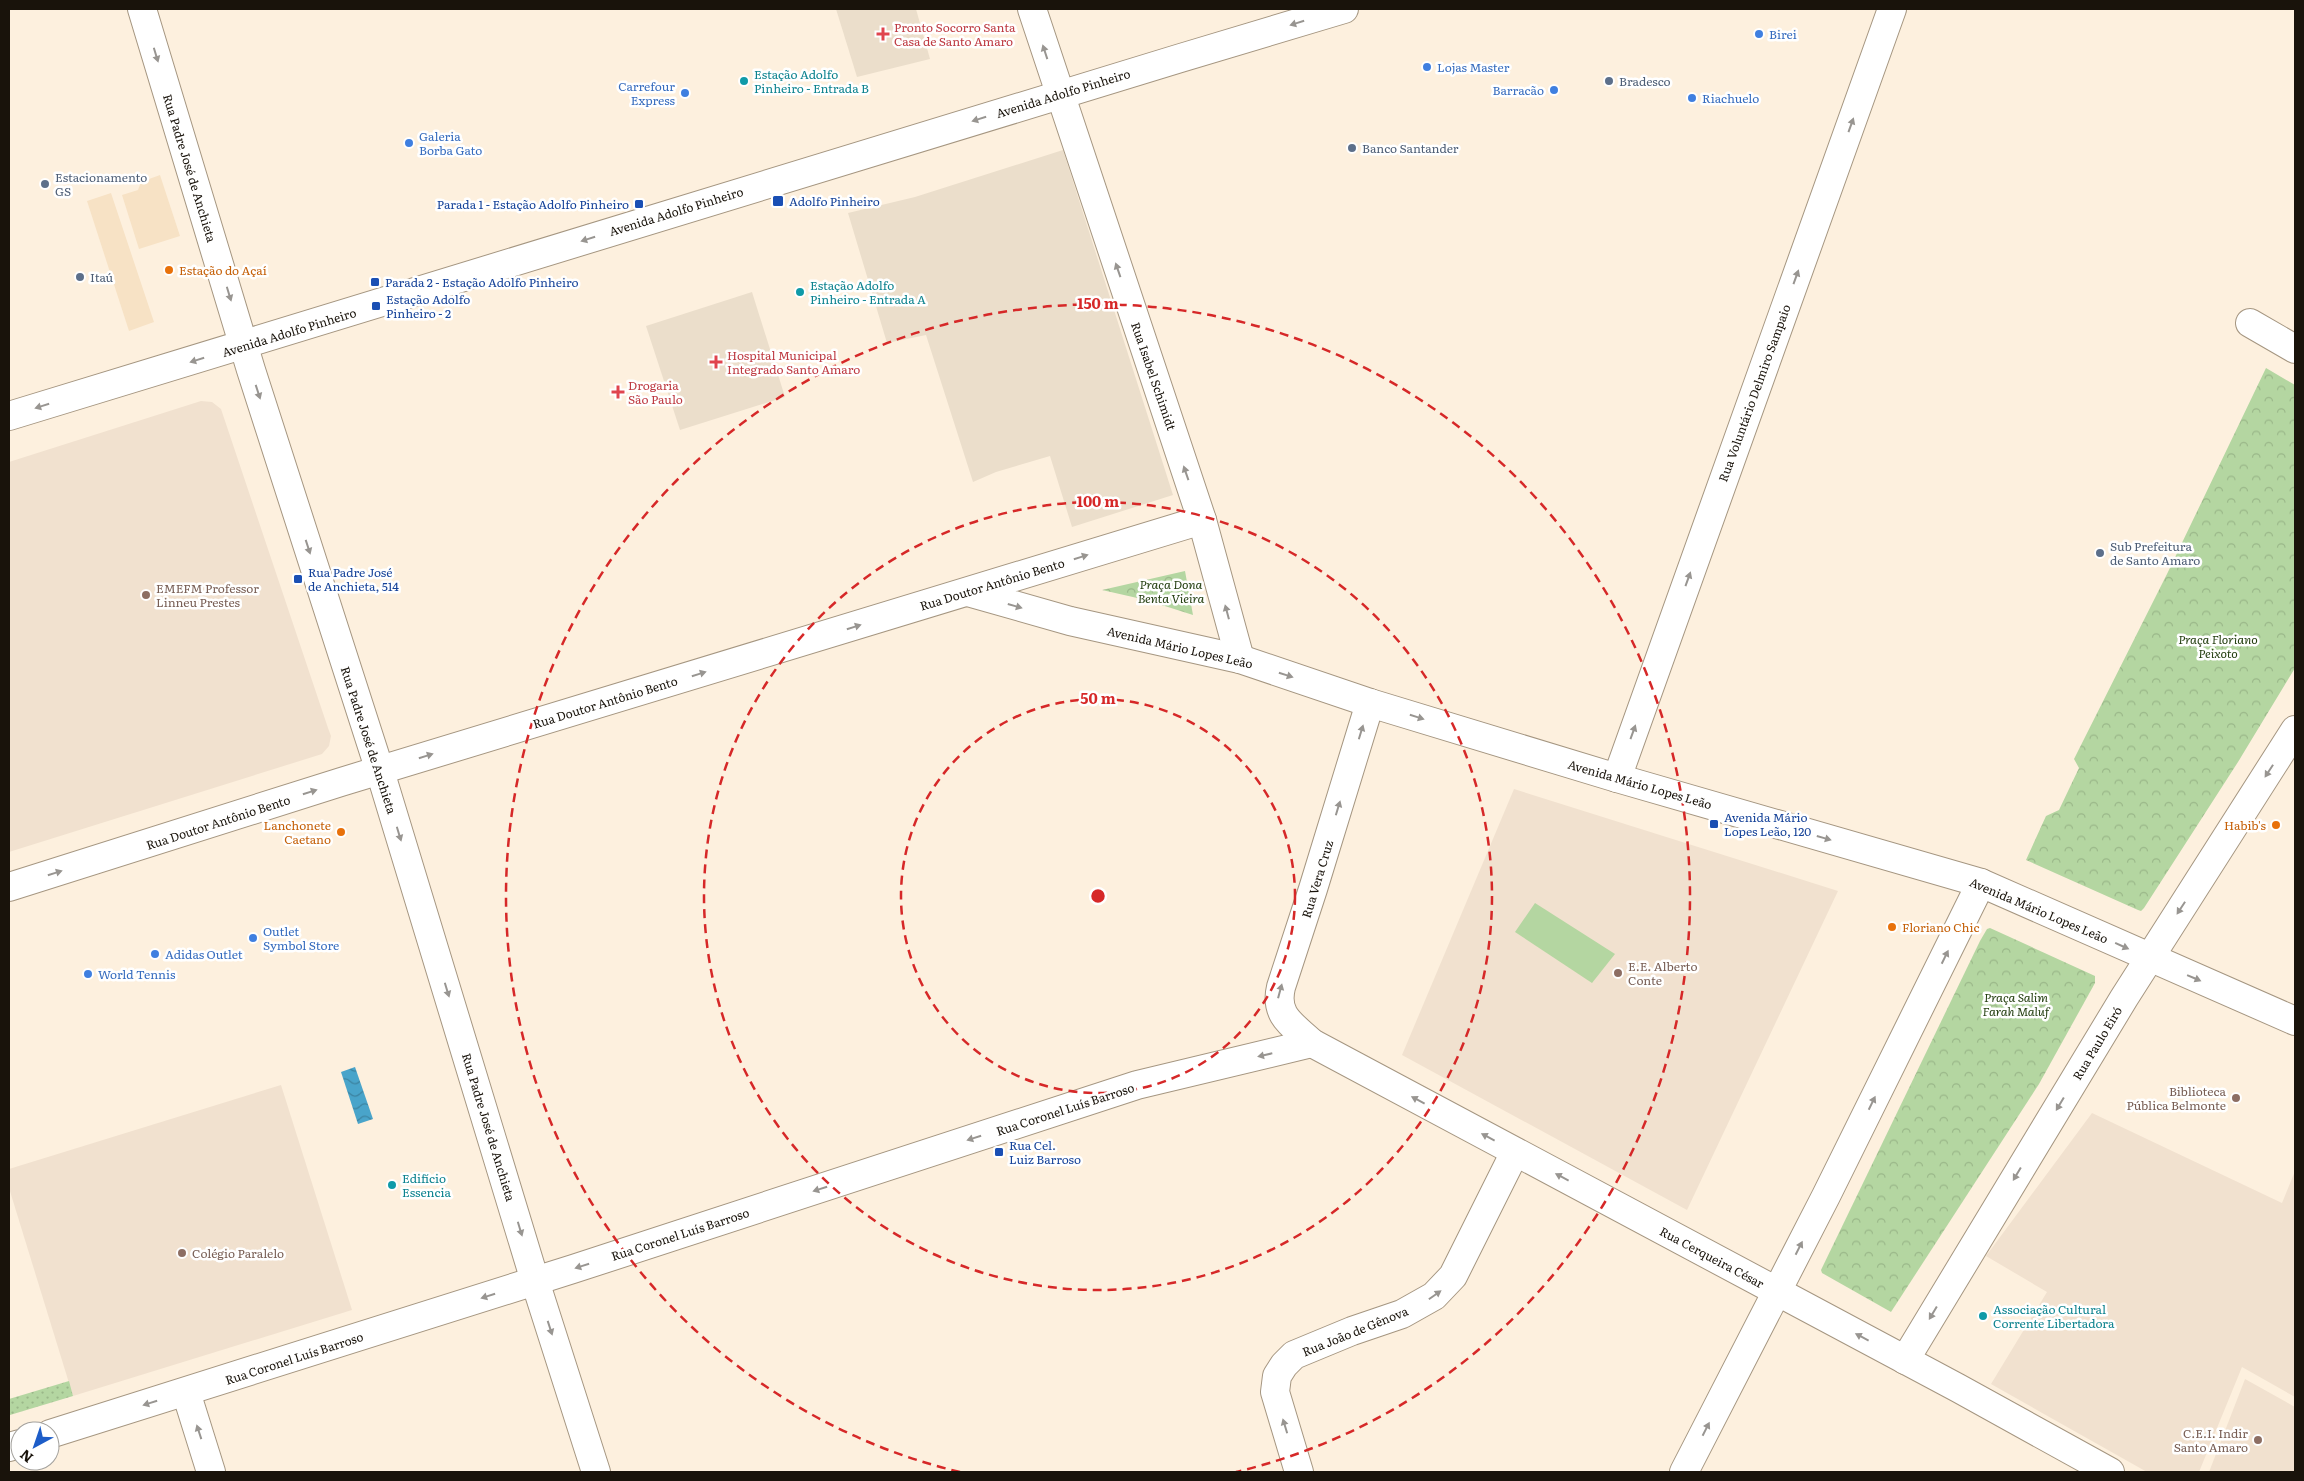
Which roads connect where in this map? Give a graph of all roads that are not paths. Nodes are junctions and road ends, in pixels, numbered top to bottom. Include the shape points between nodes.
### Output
1 (142, 9) edge
2 (1032, 9) edge
3 (1344, 9) edge
4 (1892, 9) edge
5 (1059, 94) junction
6 (2250, 323) dead end
7 (244, 345) junction
8 (2295, 349) edge
9 (9, 416) edge
10 (1202, 520) junction
11 (968, 592) junction
12 (1240, 659) junction
13 (1370, 703) junction
14 (2295, 730) edge
15 (380, 771) junction
16 (1617, 778) junction
17 (1982, 883) junction
18 (9, 887) edge
19 (2149, 958) junction
20 (2295, 1021) edge
21 (1312, 1043) junction
22 (1515, 1152) junction
23 (535, 1281) junction
24 (1777, 1292) junction
25 (1905, 1360) junction
26 (186, 1392) junction
27 (60, 1431) edge
28 (211, 1472) edge
29 (596, 1472) edge
30 (1299, 1472) edge
31 (1684, 1472) edge
32 (2110, 1472) edge

1 -> 7 street, Rua Padre José de Anchieta
5 -> 2 street, Rua Isabel Schimidt
3 -> 5 street, Avenida Adolfo Pinheiro
16 -> 4 street, Rua Voluntário Delmiro Sampaio
5 -> 7 street, Avenida Adolfo Pinheiro
10 -> 5 street, Rua Isabel Schimidt
6 - 8 street
7 -> 9 street, Avenida Adolfo Pinheiro
7 -> 15 street, Rua Padre José de Anchieta
11 -> 10 street, Rua Doutor Antônio Bento
12 -> 10 street, Rua Isabel Schimidt
11 -> 12 street, Avenida Mário Lopes Leão via 1070,621
15 -> 11 street, Rua Doutor Antônio Bento
12 -> 13 street, Avenida Mário Lopes Leão
13 -> 16 street, Avenida Mário Lopes Leão
21 -> 13 street, Rua Vera Cruz via 1285,1018 1278,1000
14 -> 19 street, Rua Paulo Eiró
18 -> 15 street, Rua Doutor Antônio Bento
15 -> 23 street, Rua Padre José de Anchieta
16 -> 17 street, Avenida Mário Lopes Leão
17 -> 19 street, Avenida Mário Lopes Leão
24 -> 17 street
19 -> 20 street, Avenida Mário Lopes Leão
19 -> 25 street, Rua Paulo Eiró
22 -> 21 street, Rua Cerqueira César
21 -> 23 street, Rua Coronel Luís Barroso via 1136,1085
24 -> 22 street, Rua Cerqueira César
30 -> 22 street, Rua João de Gênova via 1275,1392 1276,1376 1294,1355 1402,1314 1444,1288 1454,1276
23 -> 26 street, Rua Coronel Luís Barroso
23 -> 29 street, Rua Padre José de Anchieta
25 -> 24 street, Rua Cerqueira César
31 -> 24 street
25 - 32 street, Rua Cerqueira César
26 -> 27 street, Rua Coronel Luís Barroso
28 -> 26 street

